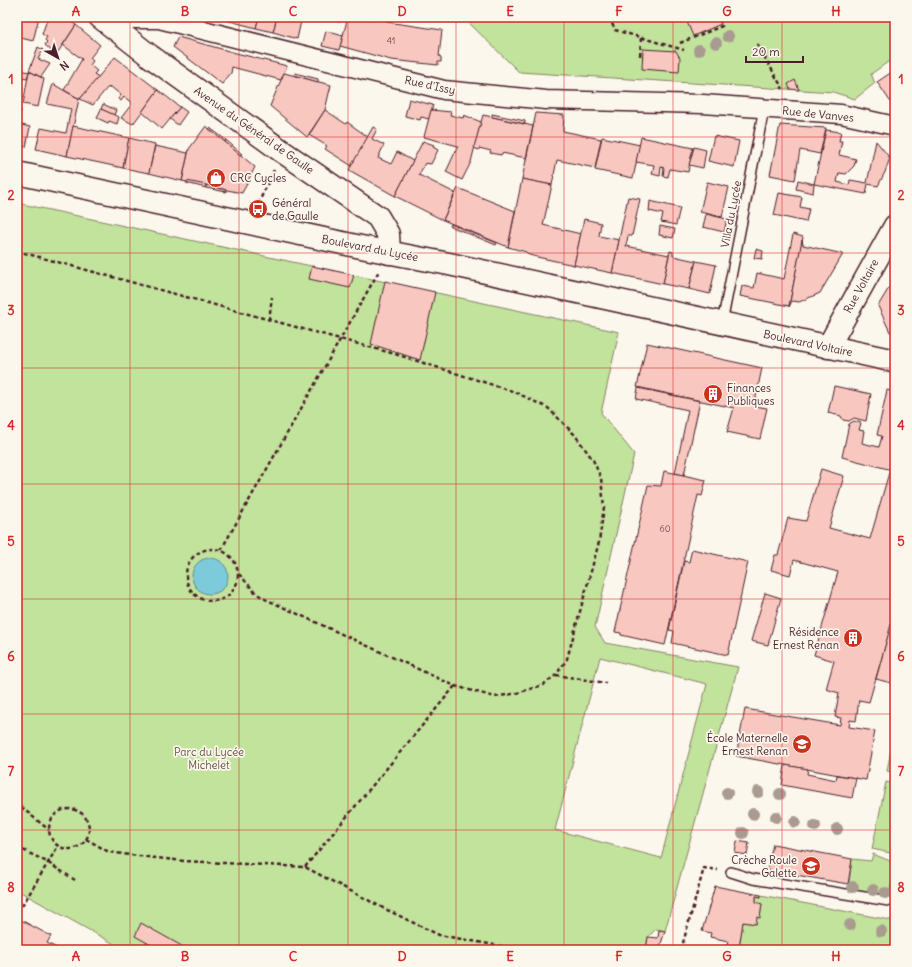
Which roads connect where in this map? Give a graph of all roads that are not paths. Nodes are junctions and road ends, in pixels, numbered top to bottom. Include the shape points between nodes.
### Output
1 (102, 18) edge
2 (160, 18) edge
3 (764, 109) junction
4 (895, 126) edge
5 (17, 173) edge
6 (895, 226) edge
7 (389, 253) junction
8 (722, 325) junction
9 (828, 347) junction
10 (895, 361) edge
11 (731, 872) road end
12 (895, 902) edge

1 - 2 street, Rue d'Issy
1 - 7 main road, Avenue du Général de Gaulle via 283,152 378,217 388,234
2 - 3 street, Rue d'Issy via 444,90 546,100 703,104
3 - 4 street, Rue de Vanves via 841,114
3 - 8 lane, Villa du Lycée
5 - 7 main road, Boulevard du Lycée
6 - 9 main road, Rue Voltaire
7 - 8 main road, Boulevard du Lycée
8 - 9 main road, Boulevard Voltaire
9 - 10 main road, Boulevard Voltaire
11 - 12 lane via 754,879

